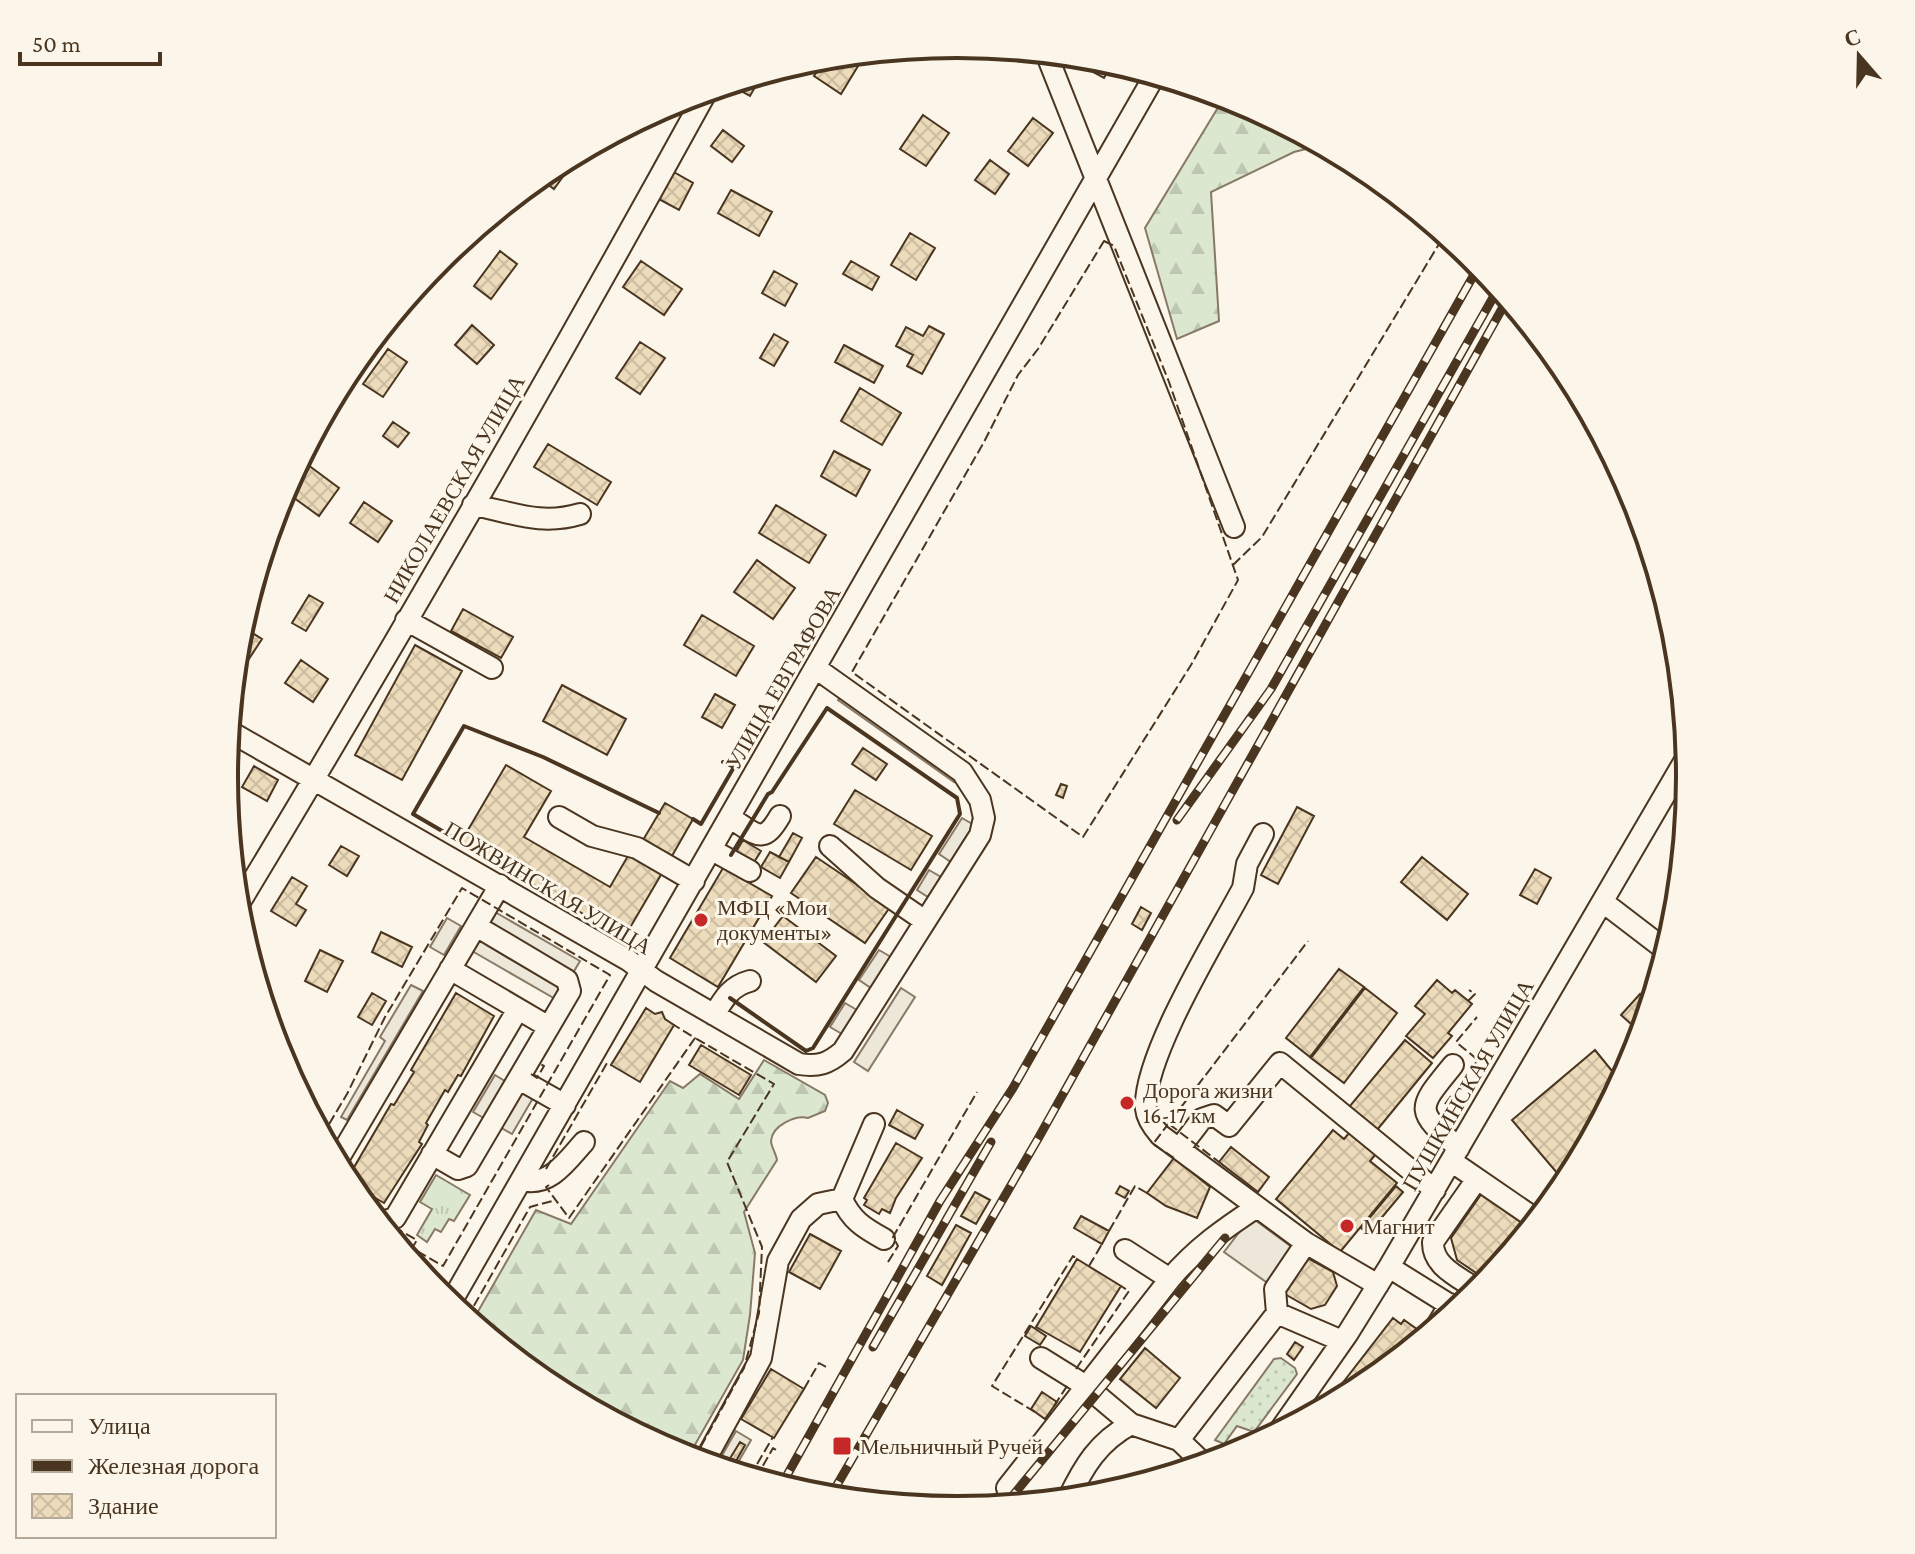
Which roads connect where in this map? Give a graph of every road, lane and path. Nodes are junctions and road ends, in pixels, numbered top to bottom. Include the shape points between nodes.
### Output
1 (1050, 64) edge
2 (1150, 84) edge
3 (698, 107) edge
4 (1095, 180) junction
5 (473, 505) junction
6 (580, 514) dead end
7 (1234, 527) dead end
8 (406, 620) junction
9 (492, 668) dead end
10 (817, 669) junction
11 (240, 737) edge
12 (1676, 776) edge
13 (315, 778) junction
14 (780, 816) dead end
15 (559, 817) dead end
16 (730, 818) junction
17 (1263, 834) dead end
18 (830, 846) dead end
19 (712, 850) junction
20 (750, 871) dead end
21 (694, 881) junction
22 (500, 885) junction
23 (248, 889) edge
24 (1603, 902) junction
25 (925, 921) junction
26 (476, 926) junction
27 (1657, 943) edge
28 (450, 969) junction
29 (642, 971) junction
30 (750, 981) dead end
31 (518, 1009) junction
32 (714, 1015) junction
33 (549, 1027) junction
34 (1453, 1065) dead end
35 (519, 1079) junction
36 (565, 1105) junction
37 (874, 1124) dead end
38 (584, 1142) dead end
39 (1179, 1149) junction
40 (344, 1150) edge
41 (432, 1154) junction
42 (1455, 1155) junction
43 (1477, 1179) junction
44 (522, 1180) junction
45 (1435, 1190) junction
46 (842, 1199) junction
47 (1257, 1207) junction
48 (1529, 1214) edge
49 (391, 1219) edge
50 (1412, 1228) junction
51 (884, 1239) dead end
52 (1433, 1242) junction
53 (1306, 1243) junction
54 (1125, 1250) dead end
55 (1389, 1267) junction
56 (1170, 1279) junction
57 (1468, 1283) edge
58 (1378, 1285) junction
59 (457, 1292) edge
60 (1447, 1303) edge
61 (1277, 1313) junction
62 (1342, 1341) junction
63 (1041, 1358) dead end
64 (1086, 1386) junction
65 (1291, 1414) edge
66 (1131, 1424) junction
67 (1179, 1440) junction
68 (710, 1452) edge
69 (1195, 1456) edge
70 (1075, 1486) edge
71 (1007, 1488) dead end

1 - 4 street
2 - 4 street, УЛИЦА ЕВГРАФОВА
3 - 5 street, НИКОЛАЕВСКАЯ УЛИЦА
4 - 7 street
4 - 10 street, УЛИЦА ЕВГРАФОВА
5 - 6 street via 540,520
5 - 8 street, НИКОЛАЕВСКАЯ УЛИЦА
8 - 9 street
8 - 13 street, НИКОЛАЕВСКАЯ УЛИЦА
10 - 16 street, УЛИЦА ЕВГРАФОВА
10 - 25 street via 962,772 980,800 980,835
11 - 13 street, ПОЖВИНСКАЯ УЛИЦА
12 - 24 street, ПУШКИНСКАЯ УЛИЦА
13 - 22 street, ПОЖВИНСКАЯ УЛИЦА
13 - 23 street, НИКОЛАЕВСКАЯ УЛИЦА
14 - 16 street via 764,835
15 - 21 street via 592,836 637,848
16 - 19 street, УЛИЦА ЕВГРАФОВА
17 - 39 street via 1247,864 1243,888 1148,1081 1150,1124
18 - 25 street
19 - 20 street
19 - 21 street, УЛИЦА ЕВГРАФОВА
21 - 29 street, УЛИЦА ЕВГРАФОВА
22 - 26 street
22 - 29 street, ПОЖВИНСКАЯ УЛИЦА
24 - 27 street
24 - 42 street, ПУШКИНСКАЯ УЛИЦА
25 - 32 street, ПОЖВИНСКАЯ УЛИЦА via 843,1051 831,1061 799,1064
26 - 28 street
26 - 33 street via 567,980 570,991
28 - 31 street
28 - 40 street
29 - 32 street, ПОЖВИНСКАЯ УЛИЦА
29 - 36 street, УЛИЦА ЕВГРАФОВА
30 - 32 street via 737,985
31 - 33 street
31 - 41 street
33 - 35 street
34 - 42 street via 1427,1097 1424,1110
35 - 36 street
35 - 41 street via 467,1166 458,1169
36 - 44 street, УЛИЦА ЕВГРАФОВА
37 - 46 street
38 - 44 street via 550,1176 534,1183
39 - 45 street via 1202,1119 1214,1115 1229,1126 1280,1063
39 - 47 street
41 - 49 street
42 - 43 street
42 - 45 street, ПУШКИНСКАЯ УЛИЦА
43 - 48 street
43 - 52 street
44 - 59 street, УЛИЦА ЕВГРАФОВА
45 - 50 street, ПУШКИНСКАЯ УЛИЦА
46 - 51 street via 858,1224
46 - 68 street via 818,1204 801,1219 778,1261 761,1358
47 - 53 street
47 - 56 street via 1222,1229
50 - 52 street
50 - 55 street, ПУШКИНСКАЯ УЛИЦА
52 - 57 street via 1438,1262
53 - 58 street
53 - 61 street via 1275,1289
54 - 56 street
55 - 58 street, ПУШКИНСКАЯ УЛИЦА
55 - 60 street
56 - 64 street
58 - 62 street, ПУШКИНСКАЯ УЛИЦА
61 - 62 street
61 - 67 street
62 - 65 street, ПУШКИНСКАЯ УЛИЦА
63 - 64 street
64 - 66 street
64 - 71 street
66 - 67 street
66 - 70 street via 1095,1450
67 - 69 street

